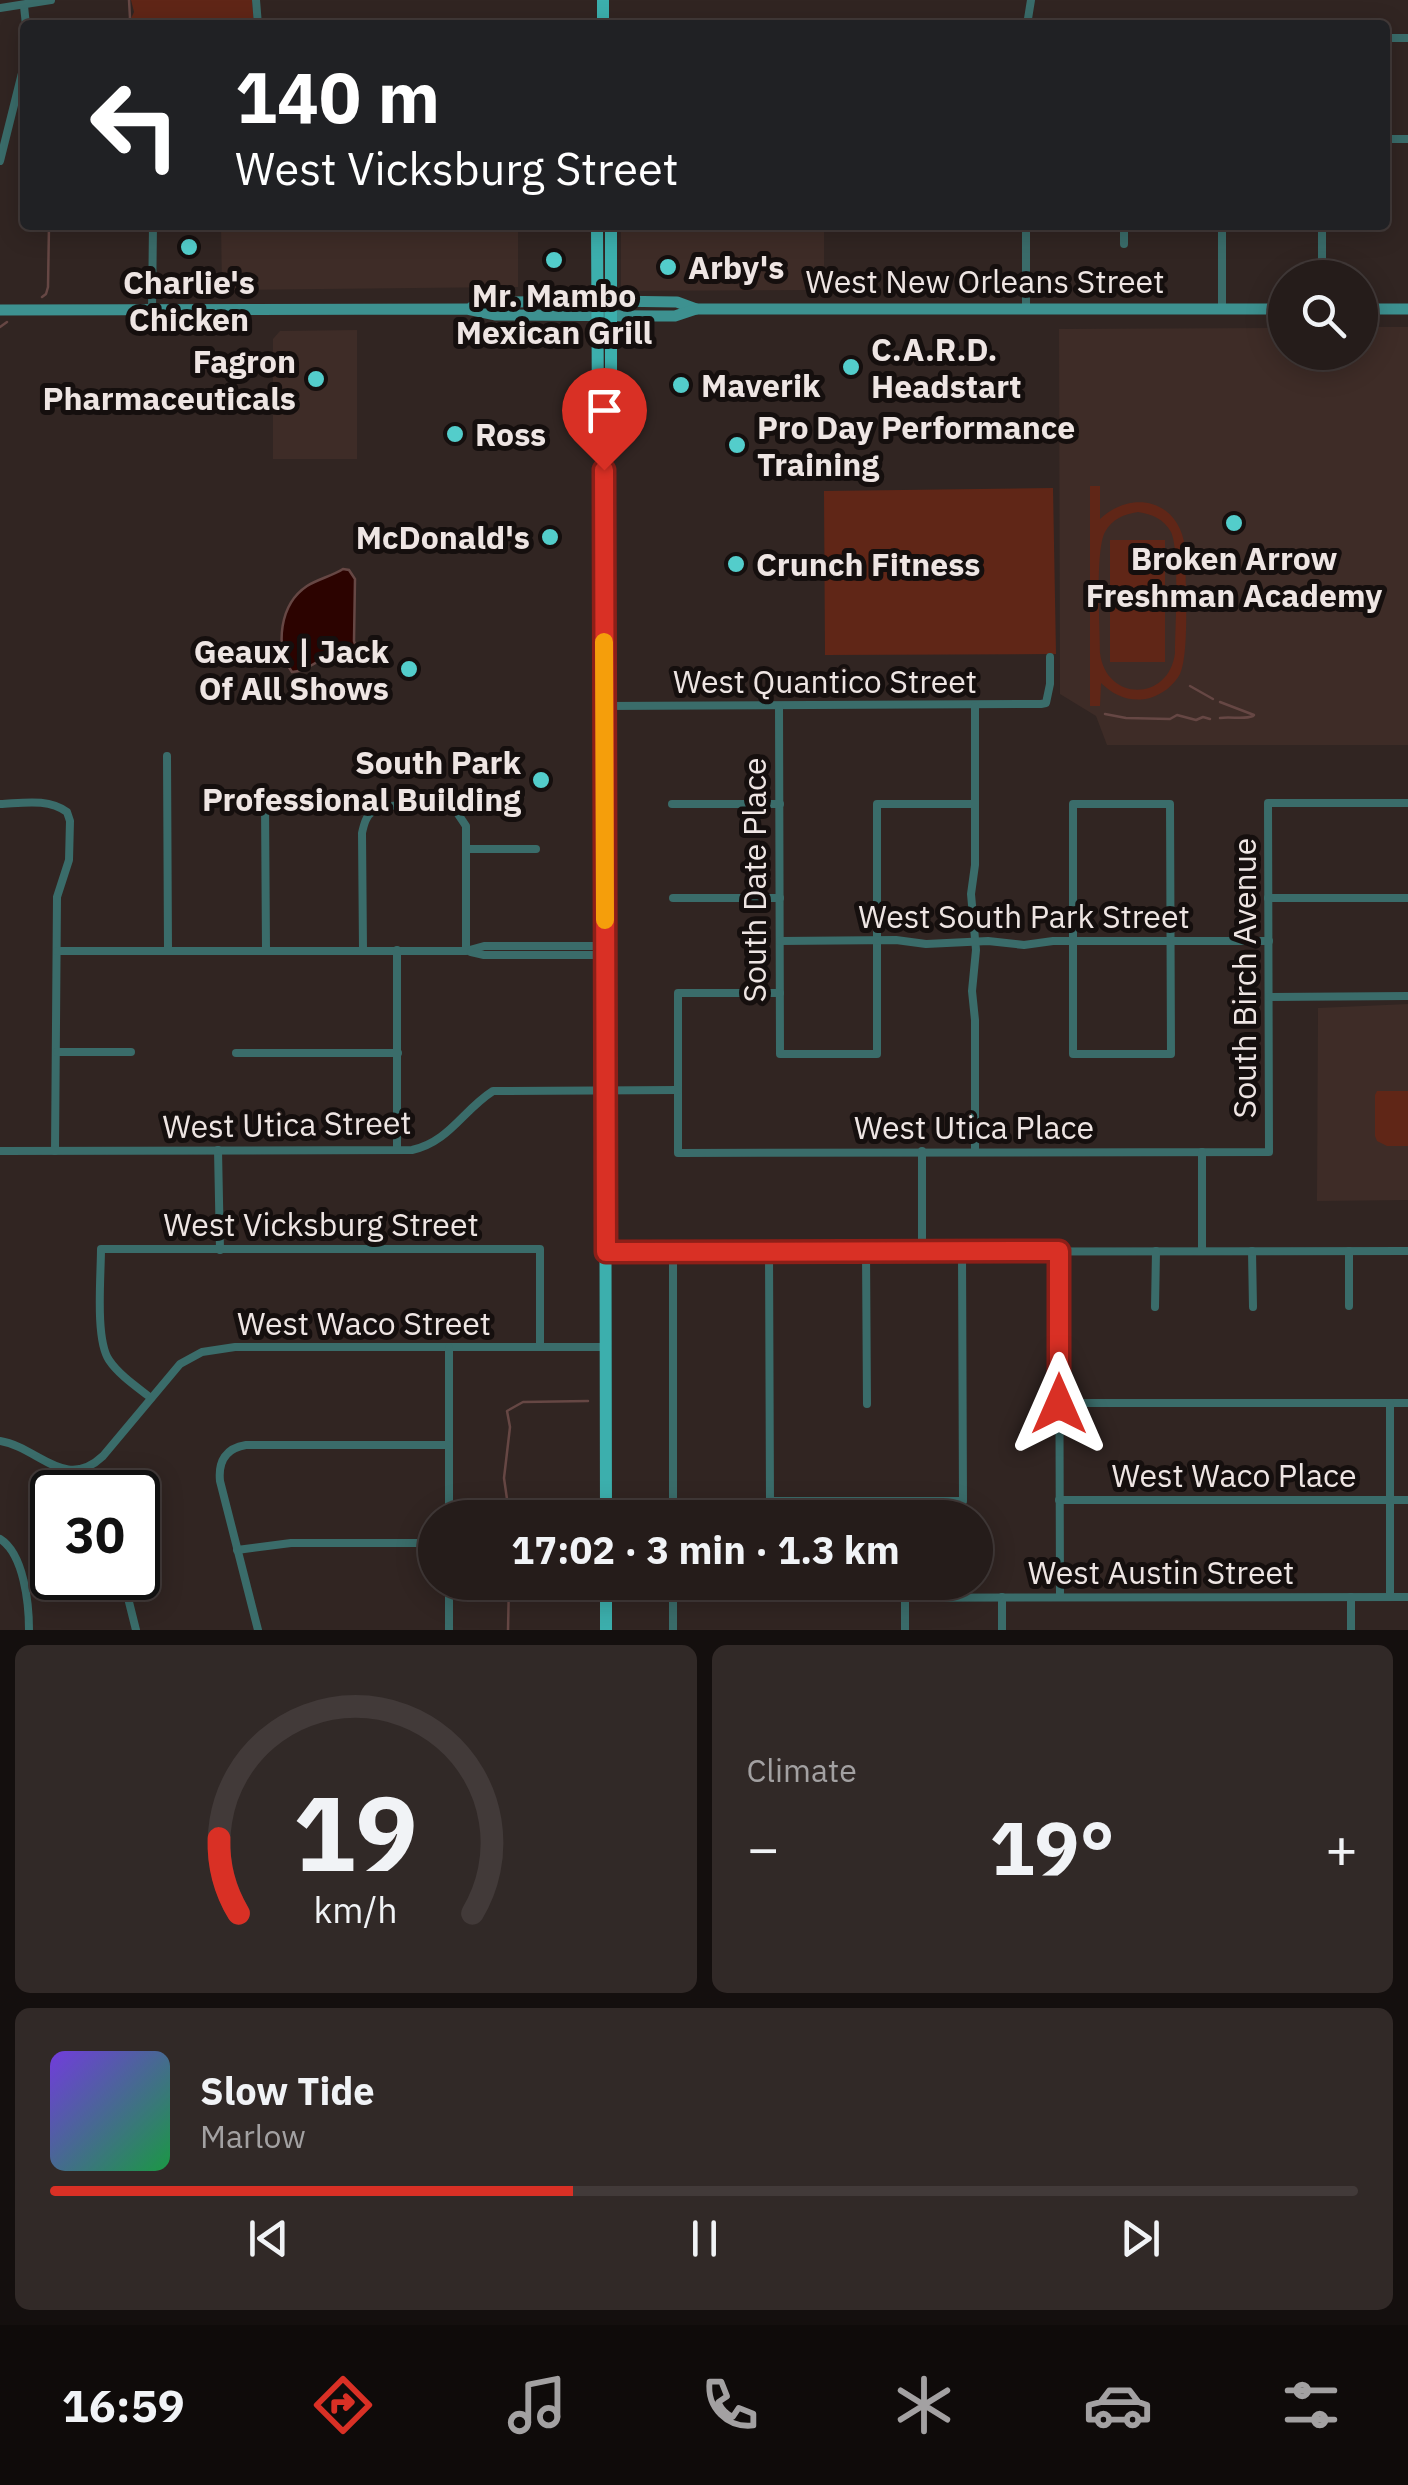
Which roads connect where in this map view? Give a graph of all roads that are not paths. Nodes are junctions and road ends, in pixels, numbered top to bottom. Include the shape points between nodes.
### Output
1 (51, 0) edge
2 (24, 6) junction
3 (0, 8) edge
4 (25, 20) edge
5 (20, 81) edge
6 (0, 160) edge
7 (153, 230) edge
8 (597, 230) edge
9 (610, 230) edge
10 (1026, 230) edge
11 (1124, 230) edge
12 (1222, 230) edge
13 (1322, 230) edge
14 (1124, 244) dead end
15 (1322, 260) edge
16 (604, 308) junction
17 (1026, 308) junction
18 (1222, 308) junction
19 (1268, 308) edge
20 (1378, 308) edge
21 (1408, 308) edge
22 (0, 310) edge
23 (152, 310) junction
24 (1050, 657) dead end
25 (604, 706) junction
26 (779, 706) junction
27 (975, 706) junction
28 (167, 756) dead end
29 (1408, 803) edge
30 (0, 804) edge
31 (265, 804) dead end
32 (672, 804) dead end
33 (780, 804) junction
34 (975, 804) junction
35 (536, 848) dead end
36 (467, 849) junction
37 (672, 898) dead end
38 (780, 898) junction
39 (1268, 898) junction
40 (1408, 898) edge
41 (877, 940) junction
42 (780, 941) junction
43 (975, 941) junction
44 (1073, 941) junction
45 (1171, 941) junction
46 (1269, 941) junction
47 (168, 950) junction
48 (266, 950) junction
49 (363, 950) junction
50 (397, 950) junction
51 (466, 950) junction
52 (605, 950) junction
53 (57, 951) junction
54 (780, 993) junction
55 (1408, 996) edge
56 (1269, 997) junction
57 (57, 1052) junction
58 (130, 1052) dead end
59 (236, 1053) dead end
60 (398, 1053) junction
61 (605, 1090) junction
62 (678, 1090) junction
63 (218, 1150) junction
64 (397, 1150) junction
65 (0, 1151) edge
66 (56, 1151) junction
67 (922, 1152) junction
68 (975, 1152) junction
69 (1202, 1152) junction
70 (1269, 1152) joint
71 (220, 1250) junction
72 (1059, 1251) junction
73 (1156, 1251) junction
74 (1202, 1251) junction
75 (1252, 1251) junction
76 (1349, 1251) junction
77 (1408, 1251) edge
78 (606, 1252) junction
79 (673, 1252) junction
80 (769, 1252) junction
81 (866, 1252) junction
82 (922, 1252) junction
83 (962, 1252) junction
84 (1349, 1306) dead end
85 (1155, 1307) dead end
86 (1252, 1307) dead end
87 (540, 1347) junction
88 (606, 1347) junction
89 (449, 1348) junction
90 (151, 1398) junction
91 (1390, 1403) junction
92 (1408, 1403) edge
93 (866, 1404) dead end
94 (1059, 1404) junction
95 (0, 1441) edge
96 (449, 1445) junction
97 (80, 1469) joint
98 (449, 1500) edge
99 (606, 1500) edge
100 (673, 1500) edge
101 (1060, 1500) junction
102 (1390, 1500) junction
103 (1408, 1500) edge
104 (0, 1539) edge
105 (418, 1543) edge
106 (237, 1550) junction
107 (993, 1597) edge
108 (1002, 1597) junction
109 (1351, 1597) junction
110 (1390, 1597) junction
111 (1408, 1597) edge
112 (1060, 1598) junction
113 (128, 1600) edge
114 (449, 1600) edge
115 (606, 1600) edge
116 (673, 1600) edge
117 (905, 1600) edge
118 (29, 1630) edge
119 (136, 1630) edge
120 (258, 1630) edge
121 (449, 1630) edge
122 (606, 1630) edge
123 (673, 1630) edge
124 (905, 1630) edge
125 (1002, 1630) edge
126 (1352, 1630) edge

1 - 2 street
2 - 3 street
2 - 4 street
5 - 6 street
7 - 23 street
8 - 16 main road
9 - 16 main road
10 - 17 street
11 - 14 street
12 - 18 street
13 - 15 street
16 - 17 main road, West New Orleans Street via 677,302 696,309
16 - 23 main road, West New Orleans Street via 496,302 467,309
16 - 25 main road via 610,425 604,437
17 - 18 main road, West New Orleans Street
18 - 19 main road, West New Orleans Street
20 - 21 main road
22 - 23 main road, West New Orleans Street
24 - 27 street, West Quantico Street via 1046,703
25 - 26 street, West Quantico Street
25 - 52 main road
26 - 27 street, West Quantico Street
26 - 33 street, South Date Place
27 - 34 street
28 - 47 street
29 - 39 street, South Birch Avenue via 1268,803
30 - 53 street via 48,803 67,812 70,850 58,889
31 - 48 street
32 - 33 street
33 - 38 street, South Date Place
34 - 41 street via 877,804
34 - 43 street
35 - 36 street
36 - 49 street via 466,826 456,811 441,806 390,806 367,818
36 - 51 street
37 - 38 street
38 - 42 street, South Date Place
39 - 40 street
39 - 46 street, South Birch Avenue
41 - 42 street, West South Park Street
41 - 43 street, West South Park Street
41 - 54 street, South Date Place via 877,1054 780,1054
42 - 54 street, South Date Place
43 - 44 street, West South Park Street
43 - 68 street
44 - 45 street, West South Park Street
44 - 45 street via 1074,1054 1171,1054
44 - 45 street via 1073,804 1170,804
45 - 46 street, West South Park Street
46 - 56 street, South Birch Avenue
47 - 48 street
47 - 53 street
48 - 49 street
49 - 50 street
50 - 51 street
50 - 60 street
51 - 52 street
52 - 61 main road
53 - 57 street
54 - 62 street via 678,992
55 - 56 street
56 - 70 street, South Birch Avenue
57 - 58 street
57 - 66 street
59 - 60 street
60 - 64 street
61 - 62 street, West Utica Street
61 - 64 street, West Utica Street via 494,1091 438,1141
61 - 78 main road
62 - 67 street, West Utica Place via 678,1153
63 - 64 street, West Utica Street
63 - 66 street, West Utica Street
63 - 71 street
65 - 66 street, West Utica Street
67 - 68 street, West Utica Place
67 - 82 street
68 - 69 street, West Utica Place
69 - 70 street, West Utica Place
69 - 74 street, South Birch Avenue
71 - 87 street, West Vicksburg Street via 540,1249
71 - 90 street, West Vicksburg Street via 101,1249 106,1354
72 - 73 street
72 - 83 street
72 - 94 street
73 - 74 street
73 - 85 street
74 - 75 street
75 - 76 street
75 - 86 street
76 - 77 street
76 - 84 street
78 - 79 street
78 - 88 main road
79 - 80 street
79 - 100 street
80 - 81 street
80 - 83 street via 770,1501 963,1501
81 - 82 street
81 - 93 street
82 - 83 street
87 - 88 street, West Waco Street
87 - 89 street, West Waco Street
88 - 99 main road
89 - 90 street, West Waco Street via 212,1350 180,1364
89 - 96 street
90 - 97 street, West Waco Street via 103,1456
91 - 92 street
91 - 94 street
91 - 102 street
94 - 101 street
95 - 97 street via 54,1466
96 - 98 street
96 - 106 street via 234,1448 220,1475
101 - 102 street, West Waco Place
101 - 112 street
102 - 103 street, West Waco Place
102 - 110 street
104 - 118 street via 17,1560
105 - 106 street via 291,1542
106 - 120 street
107 - 108 street, West Austin Street
108 - 112 street, West Austin Street
108 - 125 street
109 - 110 street, West Austin Street
109 - 112 street, West Austin Street
109 - 126 street
110 - 111 street, West Austin Street
113 - 119 street
114 - 121 street
115 - 122 main road
116 - 123 street
117 - 124 street

